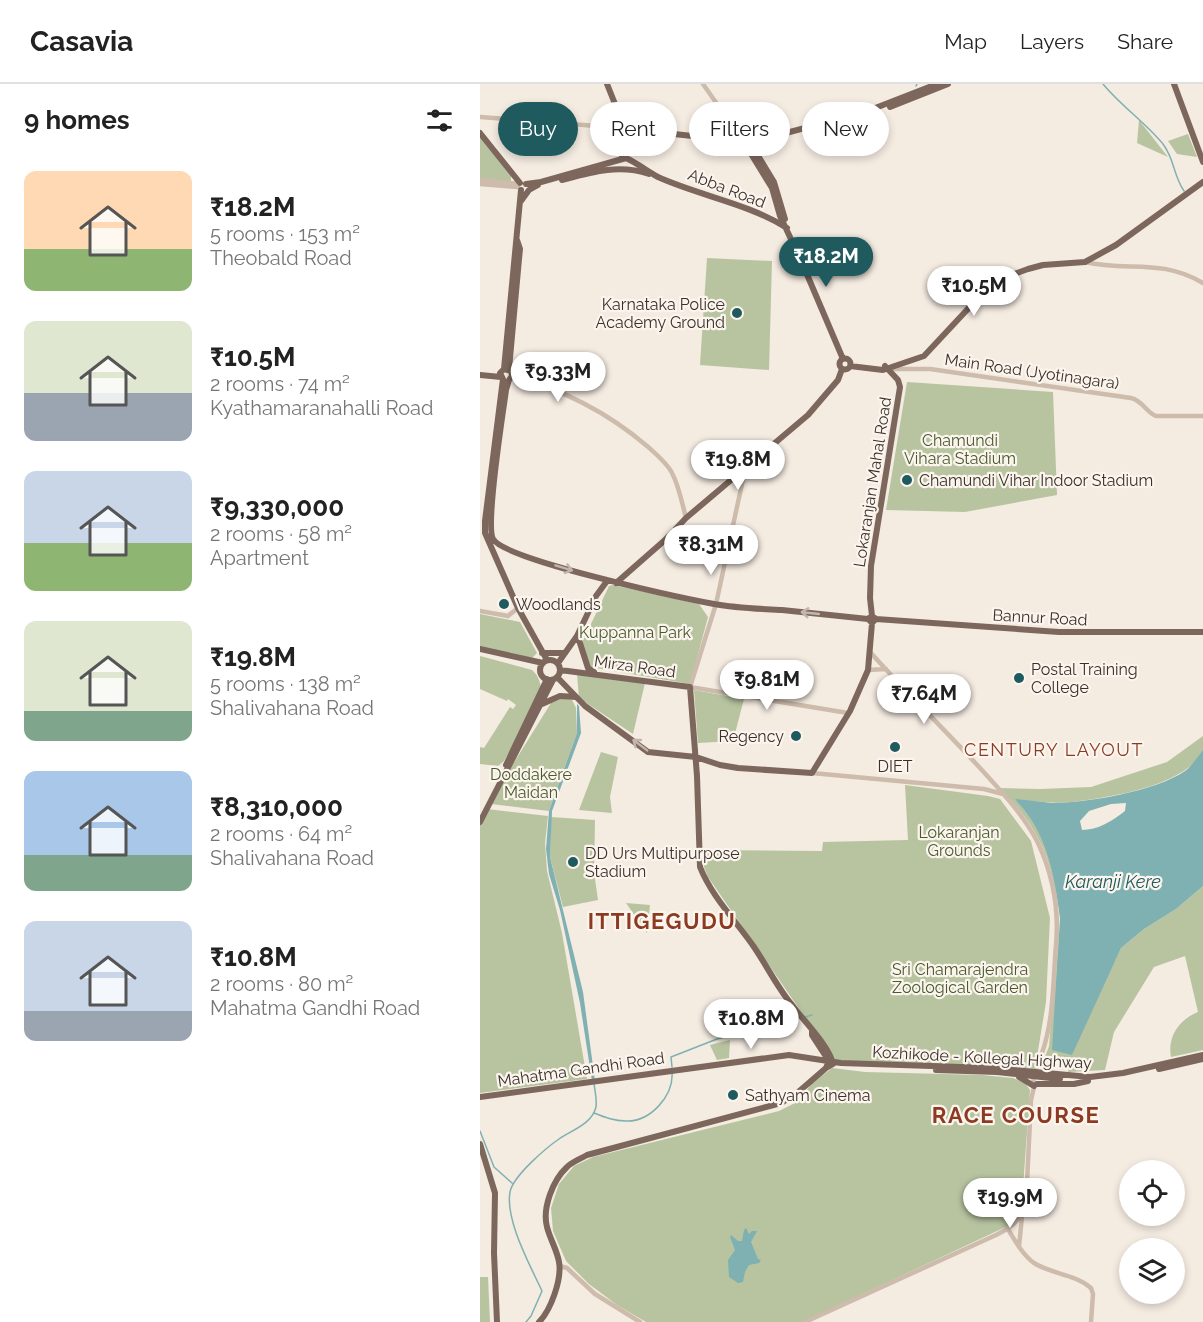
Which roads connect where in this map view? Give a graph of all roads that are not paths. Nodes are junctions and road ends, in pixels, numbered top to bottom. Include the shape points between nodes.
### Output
1 (608, 84) edge
2 (704, 84) edge
3 (936, 84) edge
4 (948, 84) edge
5 (1174, 84) edge
6 (618, 102) edge
7 (717, 102) edge
8 (480, 117) edge
9 (590, 125) edge
10 (480, 133) edge
11 (790, 133) edge
12 (790, 134) edge
13 (755, 156) edge
14 (624, 158) joint
15 (610, 161) junction
16 (1203, 162) edge
17 (602, 169) junction
18 (656, 176) junction
19 (480, 182) edge
20 (1203, 182) edge
21 (538, 185) junction
22 (522, 186) junction
23 (519, 204) junction
24 (787, 228) junction
25 (1085, 262) junction
26 (1203, 283) edge
27 (847, 367) junction
28 (886, 368) junction
29 (872, 369) junction
30 (480, 373) edge
31 (505, 375) junction
32 (900, 389) junction
33 (1203, 416) edge
34 (745, 470) junction
35 (483, 508) edge
36 (686, 518) junction
37 (497, 557) junction
38 (530, 557) junction
39 (598, 578) junction
40 (608, 581) junction
41 (616, 583) junction
42 (596, 596) junction
43 (716, 604) junction
44 (518, 608) junction
45 (480, 611) edge
46 (872, 619) junction
47 (1203, 632) edge
48 (578, 636) junction
49 (480, 651) edge
50 (870, 652) junction
51 (542, 653) junction
52 (565, 653) junction
53 (544, 663) junction
54 (559, 666) junction
55 (886, 669) junction
56 (868, 670) junction
57 (598, 674) junction
58 (552, 679) junction
59 (690, 687) junction
60 (577, 697) junction
61 (542, 705) junction
62 (849, 713) junction
63 (696, 758) junction
64 (720, 765) junction
65 (812, 772) junction
66 (697, 776) junction
67 (1003, 794) junction
68 (480, 813) edge
69 (480, 822) edge
70 (1203, 1054) edge
71 (1203, 1059) edge
72 (830, 1064) junction
73 (1036, 1076) junction
74 (480, 1098) edge
75 (480, 1144) edge
76 (480, 1155) edge
77 (1023, 1214) junction
78 (1008, 1229) junction
79 (1019, 1246) junction
80 (560, 1266) junction
81 (541, 1320) edge
82 (495, 1322) edge
83 (534, 1322) edge
84 (639, 1322) edge
85 (805, 1322) edge
86 (1091, 1322) edge

1 - 6 main road
2 - 7 street
3 - 11 main road via 865,112
4 - 12 main road via 870,114
5 - 16 main road
8 - 9 street
10 - 22 main road
13 - 24 main road
14 - 15 main road
14 - 18 main road, Abba Road
15 - 17 main road
15 - 22 main road
17 - 18 main road, Abba Road via 633,169
17 - 21 main road, Abba Road
18 - 24 main road, Abba Road via 750,210
19 - 22 street
20 - 25 main road via 1116,245
21 - 22 main road, Abba Road
21 - 23 main road via 528,190
22 - 23 main road
23 - 31 main road
24 - 27 main road via 843,359 847,359
25 - 26 street via 1159,266
25 - 28 main road via 1042,263 1002,276 978,295 926,351
27 - 28 main road
27 - 29 main road
27 - 34 main road via 808,415
28 - 29 main road
28 - 32 main road, Lokaranjan Mahal Road via 898,380
28 - 33 street, Main Road (Jyotinagara) via 939,370 1125,397 1138,400 1156,416
29 - 32 main road, Lokaranjan Mahal Road via 890,376
30 - 31 main road
31 - 35 main road
31 - 36 street via 578,399 640,440 672,473
31 - 38 main road via 490,528 500,546
32 - 46 main road, Lokaranjan Mahal Road via 871,566
34 - 36 main road
34 - 43 street
35 - 37 main road via 485,533
36 - 41 main road
37 - 38 main road via 501,553
37 - 44 main road
38 -> 39 main road, Bannur Road
39 - 40 main road, Bannur Road
39 - 42 main road
40 - 41 main road, Bannur Road
40 - 42 main road
41 - 43 main road, Bannur Road
42 - 48 main road
46 -> 43 main road, Bannur Road
43 - 59 street
44 - 45 street via 508,615
44 - 51 main road
46 - 47 main road, Bannur Road via 1070,633
46 - 50 main road, Lokaranjan Mahal Road
48 - 52 main road
48 - 57 main road via 588,668
49 - 53 main road, Mirza Road
50 - 55 street
50 - 56 main road, Lokaranjan Mahal Road
51 - 52 main road
51 - 53 main road
52 - 54 main road
53 - 54 main road, Mirza Road via 553,660
53 - 58 main road via 541,674
54 - 57 main road, Mirza Road
54 - 58 main road
55 - 56 street
55 - 67 street
56 - 62 main road, Lokaranjan Mahal Road
57 - 59 main road, Mirza Road
58 - 60 main road
58 - 61 main road
58 - 68 main road
59 - 62 street, Mirza Road
59 - 63 main road
60 - 61 main road via 560,696
63 -> 60 main road via 648,752
61 - 69 main road
62 - 65 main road, Lokaranjan Mahal Road
63 - 64 main road
63 - 66 main road
64 - 65 main road
64 - 66 main road via 704,765
65 - 67 street
66 - 72 main road via 702,873
67 - 73 street via 1038,843 1055,898 1057,932 1049,1023
70 - 73 main road, Kozhikode - Kollegal Highway via 1113,1075
71 - 73 main road, Kozhikode - Kollegal Highway via 1074,1084
72 - 73 main road, Kozhikode - Kollegal Highway
72 - 73 main road, Kozhikode - Kollegal Highway via 991,1068
72 - 74 main road, Mahatma Gandhi Road via 789,1055
72 - 80 main road via 790,1098 772,1106 587,1155 574,1162 555,1184 546,1215
73 - 77 street
75 - 82 main road via 495,1193
76 - 82 main road via 491,1192
77 - 78 street
77 - 79 street
78 - 79 street
78 - 85 street
79 - 86 street via 1041,1267 1091,1288
80 - 81 main road via 558,1285
80 - 84 street
81 - 83 main road

